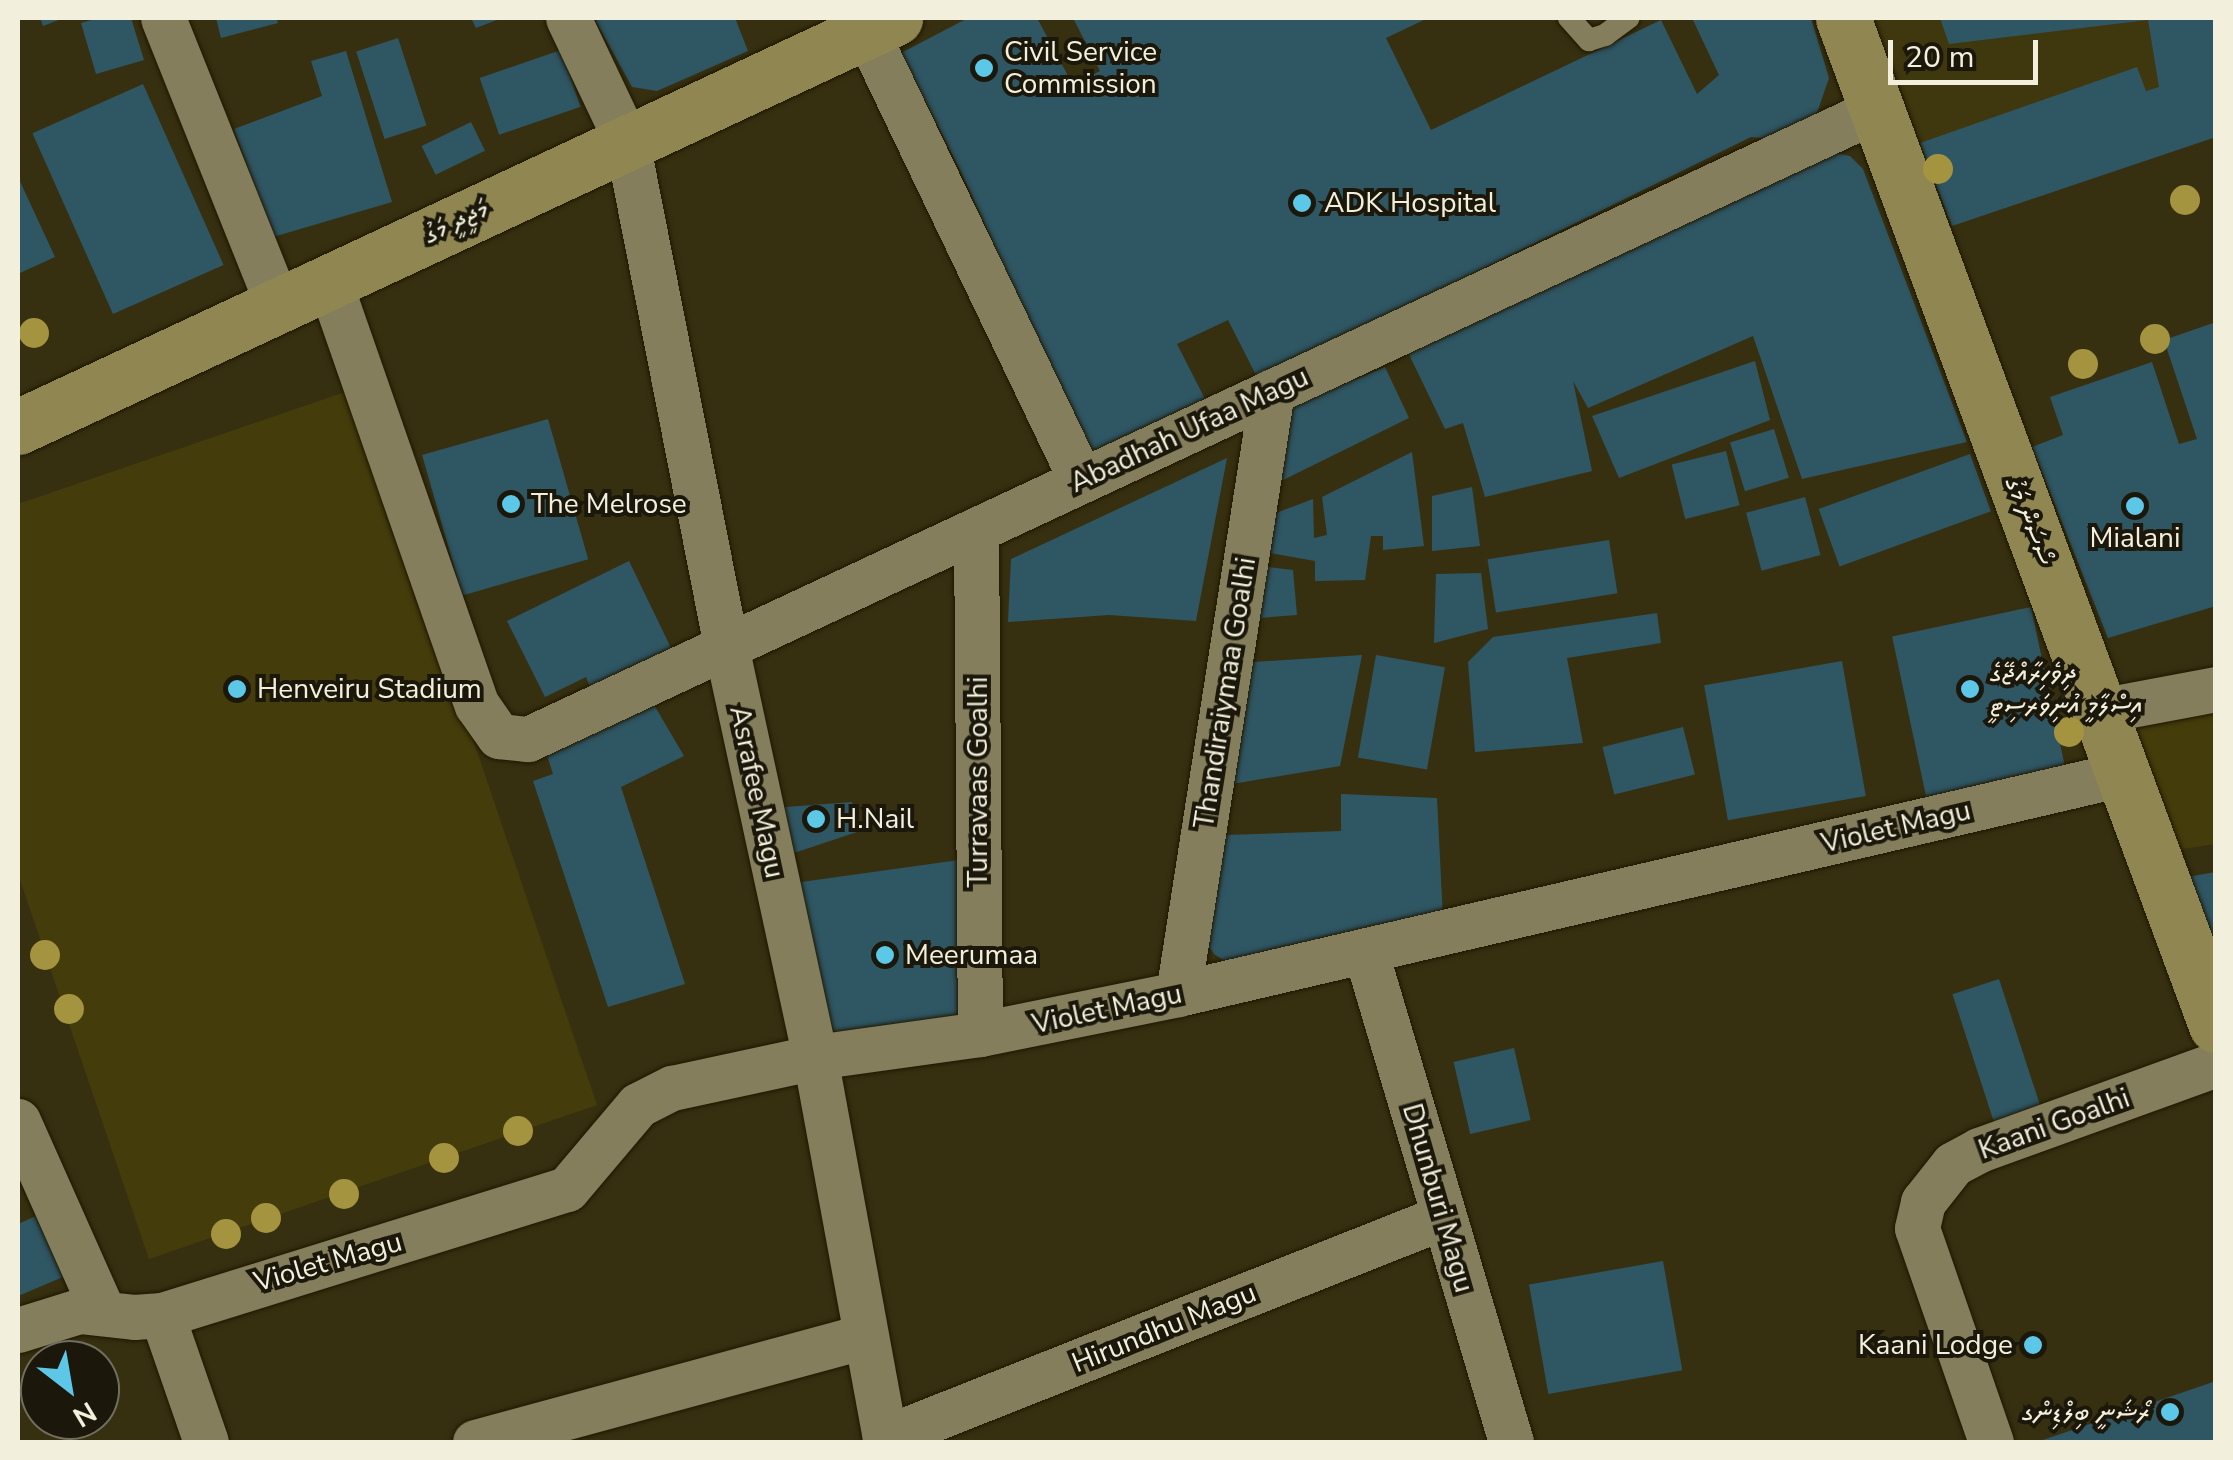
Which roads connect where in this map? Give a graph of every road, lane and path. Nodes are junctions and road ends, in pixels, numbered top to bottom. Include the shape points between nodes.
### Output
1 (163, 18) edge
2 (568, 18) edge
3 (1569, 18) edge
4 (1628, 18) edge
5 (1844, 18) edge
6 (880, 24) edge
7 (1878, 109) junction
8 (627, 142) junction
9 (329, 281) junction
10 (278, 305) junction
11 (1272, 391) junction
12 (18, 427) edge
13 (1081, 480) junction
14 (976, 530) junction
15 (726, 646) junction
16 (2216, 689) edge
17 (2099, 711) junction
18 (2122, 774) junction
19 (1366, 953) junction
20 (1178, 994) junction
21 (2216, 1024) edge
22 (980, 1034) junction
23 (815, 1056) junction
24 (2216, 1064) edge
25 (18, 1121) edge
26 (1442, 1217) junction
27 (133, 1314) junction
28 (18, 1330) edge
29 (864, 1336) junction
30 (886, 1440) edge
31 (206, 1442) edge
32 (475, 1442) edge
33 (1511, 1442) edge
34 (1992, 1442) edge

1 - 10 street
2 - 8 street, Asrafee Magu
3 - 4 lane via 1589,40
5 - 7 street, ސޯސަން މަގު
6 - 8 street, މަޖީދީ މަގު
6 - 13 street
7 - 11 street, Abadhah Ufaa Magu
7 - 17 street, ސޯސަން މަގު
8 - 9 street, މަޖީދީ މަގު
8 - 15 street, Asrafee Magu
9 - 10 street, މަޖީދީ މަގު
9 - 15 street, Abadhah Ufaa Magu via 476,705 499,736 528,739
10 - 12 street, މަޖީދީ މަގު
11 - 13 street, Abadhah Ufaa Magu
11 - 20 street, Thandiraiymaa Goalhi
13 - 14 street, Abadhah Ufaa Magu
14 - 15 street, Abadhah Ufaa Magu
14 - 22 street, Turravaas Goalhi
15 - 23 street, Asrafee Magu
16 - 17 street
17 - 18 street, ސޯސަން މަގު
18 - 19 street, Violet Magu
18 - 21 street, ސޯސަން މަގު
19 - 20 street, Violet Magu
19 - 26 street, Dhunburi Magu
20 - 22 street, Violet Magu
22 - 23 street, Violet Magu
23 - 27 street, Violet Magu via 672,1088 638,1105 567,1188
23 - 29 street, Asrafee Magu
24 - 34 street, Kaani Goalhi via 1980,1150 1954,1164 1923,1202 1917,1228
25 - 27 street
26 - 30 street, Hirundhu Magu
26 - 33 street, Dhunburi Magu
27 - 28 street, Violet Magu via 79,1310
27 - 31 street
29 - 30 street, Asrafee Magu
29 - 32 street

